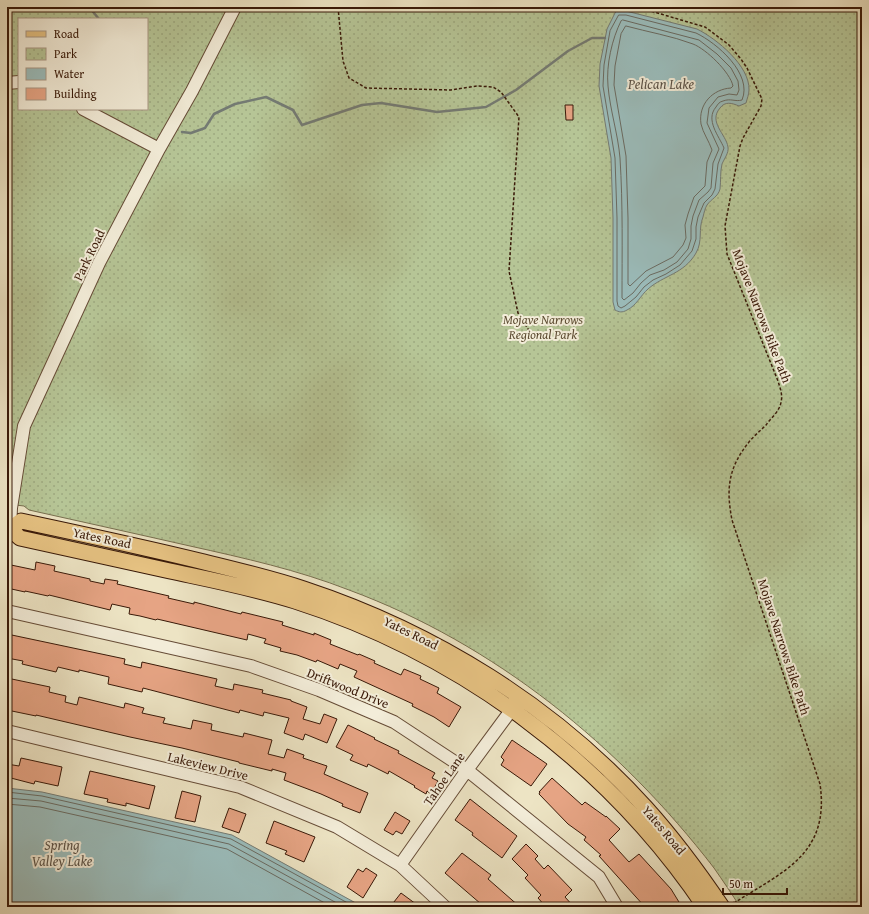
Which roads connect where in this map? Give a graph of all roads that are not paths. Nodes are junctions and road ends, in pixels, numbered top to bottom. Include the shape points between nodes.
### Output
1 (235, 7) edge
2 (18, 82) edge
3 (7, 83) edge
4 (85, 110) edge
5 (159, 149) junction
6 (8, 529) edge
7 (7, 611) edge
8 (512, 709) junction
9 (7, 731) edge
10 (467, 770) junction
11 (400, 865) junction
12 (728, 905) edge
13 (445, 907) edge
14 (617, 907) edge
15 (705, 907) edge

1 - 5 street, Park Road
2 - 3 street
4 - 5 street
5 - 6 street, Park Road via 99,263 24,426
6 - 8 main road, Yates Road via 20,538 240,586 324,611 425,656
6 - 12 main road, Yates Road via 21,521 258,575 350,605 433,643 509,689 613,773
7 - 10 street, Driftwood Drive via 251,666 319,690 394,722
8 - 10 street, Tahoe Lane
8 - 15 main road, Yates Road via 605,786 669,858
9 - 11 street, Lakeview Drive via 240,787 337,827
10 - 11 street, Tahoe Lane
10 - 14 street, Driftwood Drive via 599,877
11 - 13 street, Lakeview Drive

